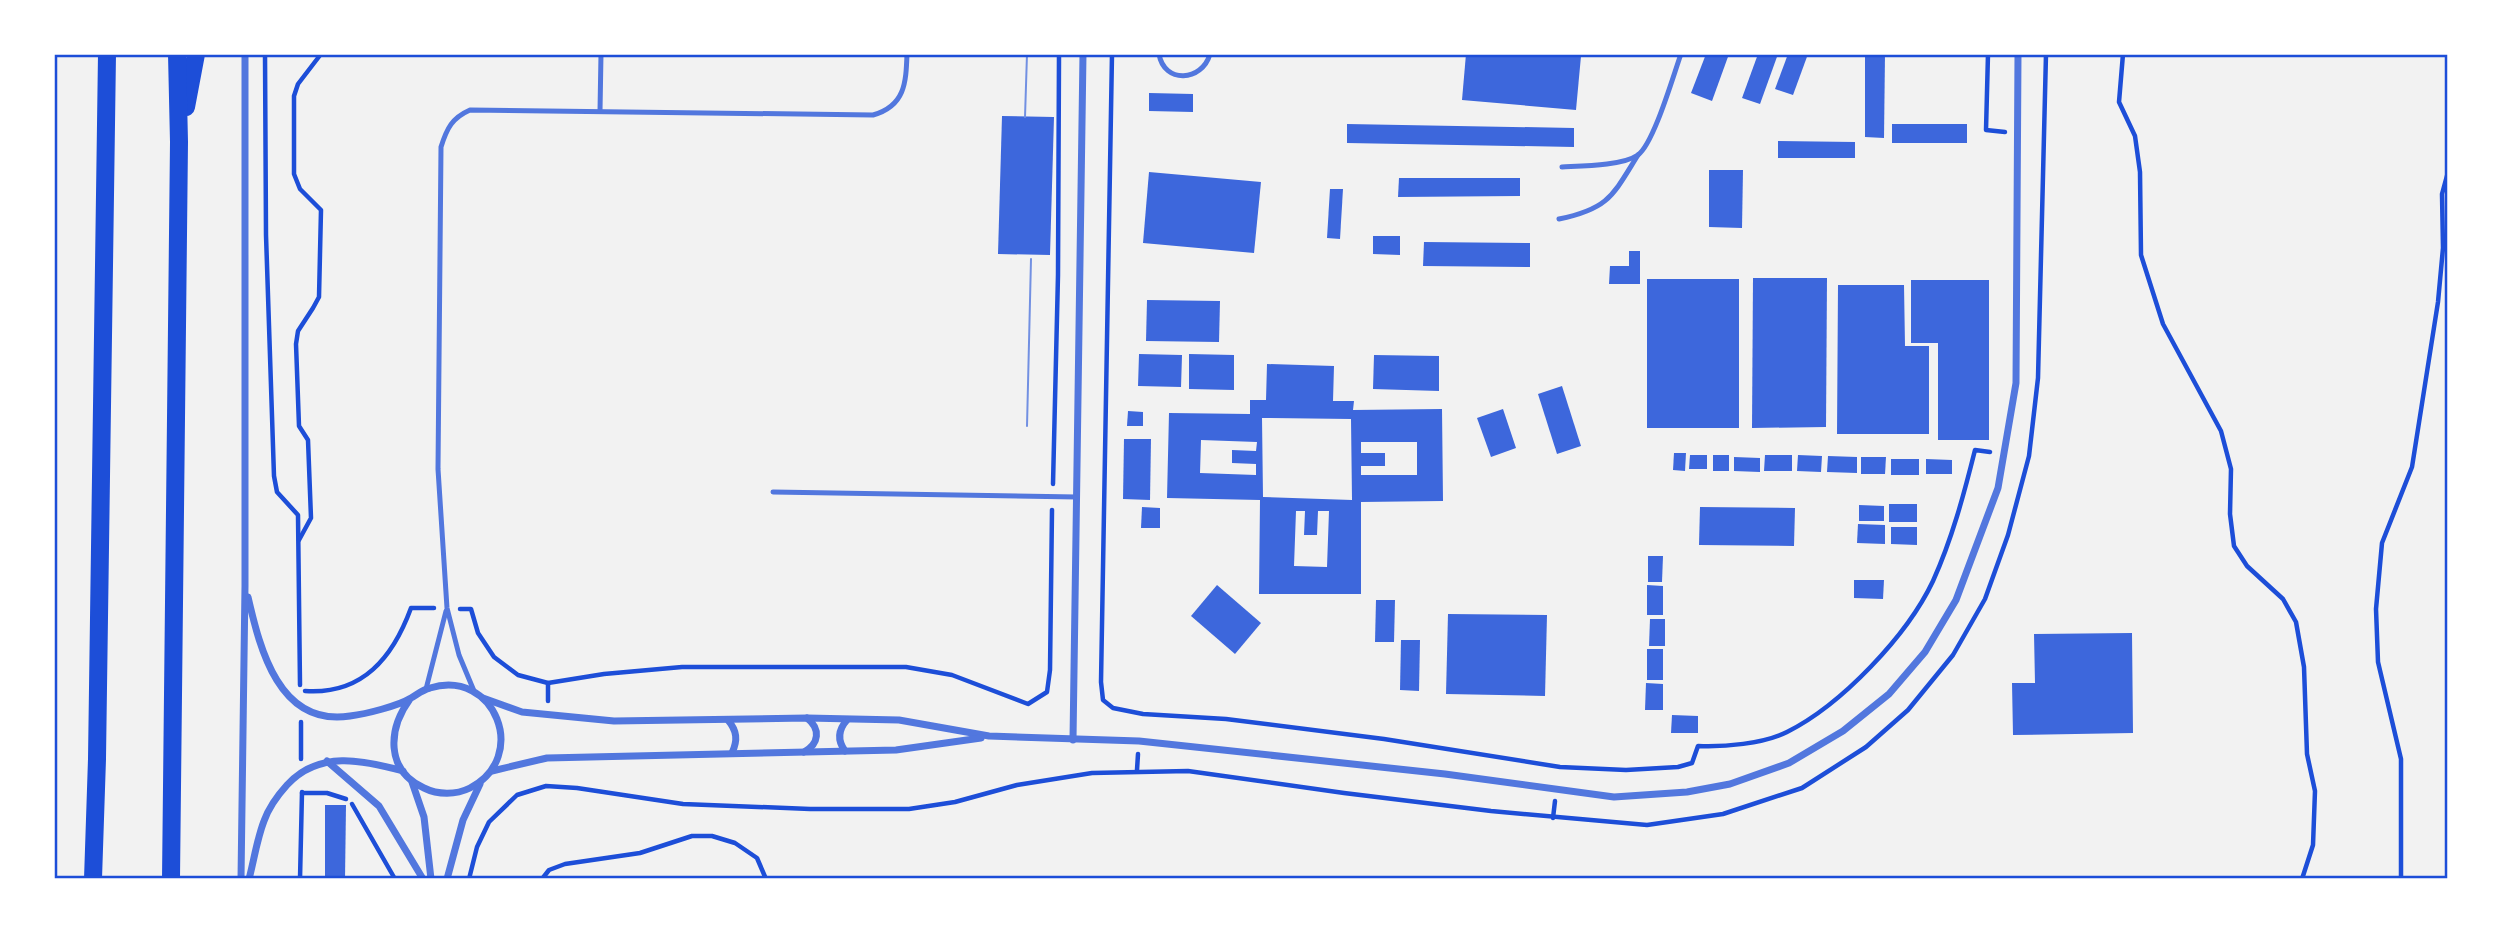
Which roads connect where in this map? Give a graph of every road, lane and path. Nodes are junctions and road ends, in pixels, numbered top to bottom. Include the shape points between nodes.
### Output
1 (100, 54) edge
2 (177, 54) edge
3 (196, 54) edge
4 (245, 54) edge
5 (265, 54) edge
6 (321, 54) edge
7 (601, 54) edge
8 (906, 54) edge
9 (1059, 54) edge
10 (1083, 54) edge
11 (1112, 54) edge
12 (1159, 54) edge
13 (1210, 54) edge
14 (1681, 54) edge
15 (1988, 54) edge
16 (2018, 54) edge
17 (2046, 54) edge
18 (2123, 54) edge
19 (107, 63) edge
20 (600, 111) junction
21 (2017, 133) junction
22 (179, 142) junction
23 (1638, 155) junction
24 (1562, 167) dead end
25 (2448, 172) edge
26 (1559, 219) dead end
27 (2004, 454) junction
28 (2029, 456) junction
29 (773, 492) dead end
30 (1052, 496) junction
31 (1077, 497) junction
32 (298, 541) junction
33 (245, 586) junction
34 (447, 608) junction
35 (548, 683) junction
36 (426, 689) junction
37 (300, 690) junction
38 (474, 691) junction
39 (484, 698) junction
40 (410, 699) junction
41 (300, 705) junction
42 (548, 716) junction
43 (807, 718) junction
44 (728, 720) junction
45 (847, 720) junction
46 (989, 736) junction
47 (1073, 740) junction
48 (845, 751) junction
49 (732, 753) junction
50 (800, 753) junction
51 (547, 758) junction
52 (327, 761) junction
53 (403, 771) junction
54 (492, 771) junction
55 (302, 772) junction
56 (412, 782) junction
57 (480, 783) junction
58 (546, 786) junction
59 (302, 793) junction
60 (93, 879) edge
61 (171, 879) edge
62 (241, 879) edge
63 (249, 879) edge
64 (300, 879) edge
65 (396, 879) edge
66 (423, 879) edge
67 (431, 879) edge
68 (447, 879) edge
69 (469, 879) edge
70 (542, 879) edge
71 (766, 879) edge
72 (2302, 879) edge
73 (2401, 879) edge

1 - 19 main road
2 - 22 main road
3 - 22 main road
4 - 33 street
5 - 32 path via 274,476 277,492 298,515
6 - 32 path via 294,96 294,174 300,189 321,210 319,297 298,331 296,344 299,426 308,440 312,518
7 - 20 lane
8 - 20 lane via 906,82 900,97 887,111 873,115
9 - 30 path
10 - 31 street
11 - 27 path via 1101,682 1103,699 1114,708 1384,739 1560,766 1678,767 1692,762 1698,746 1753,742 1786,733 1847,692 1905,626 1932,583 1958,518 1975,450
12 - 13 lane via 1168,71 1182,76 1196,74
14 - 23 lane via 1653,131
15 - 21 path via 1986,130
16 - 21 street
17 - 28 path via 2038,378
18 - 72 path via 2119,102 2135,136 2141,254 2163,324 2221,431 2231,469 2234,547 2283,599 2296,622 2304,667 2307,754 2315,791 2313,845
19 - 60 main road
20 - 34 lane via 470,110 446,129 441,147 438,469
21 - 27 street via 2016,383
22 - 61 main road
23 - 24 lane via 1611,164
23 - 26 lane via 1612,197 1584,214
25 - 73 path via 2442,194 2438,303 2412,467 2382,543 2376,609 2378,662 2401,760
27 - 28 path
27 - 47 street via 1998,488 1956,600 1925,652 1889,694 1843,732 1790,763 1730,783 1687,792 1614,797 1139,741
28 - 58 path via 1985,599 1953,655 1908,710 1866,747 1802,788 1723,814 1647,825 1437,805 1188,771 1092,773 909,809 683,804
29 - 30 lane
30 - 31 lane
30 - 35 path via 1050,670 1047,692 1028,704 952,675 906,667 682,667
31 - 47 street
32 - 37 path
33 - 41 street via 269,669
33 - 62 street
34 - 35 path via 471,609 478,633 494,657 518,675
34 - 36 lane
34 - 37 path via 411,608 401,637 380,663 353,684 324,692
34 - 38 lane
35 - 42 path
36 - 38 street via 442,684
36 - 40 street
37 - 41 path
38 - 39 street
39 - 42 street
39 - 54 street via 496,713 502,733
40 - 41 street via 349,716 315,713
40 - 53 street via 393,734
41 - 55 path
42 - 44 street via 614,721
43 - 44 street
43 - 45 street
43 - 50 street via 817,735 812,747
44 - 49 street via 737,736
45 - 46 street via 899,720
45 - 48 street via 839,732
46 - 47 street
46 - 48 street via 896,750
48 - 50 street
49 - 50 street
49 - 51 street
51 - 54 street
51 - 58 path
52 - 53 street via 371,762
52 - 55 street
52 - 66 street via 379,806
53 - 56 street
54 - 57 street
55 - 59 path
55 - 63 street via 275,798 264,820
56 - 57 street via 446,794
56 - 67 street via 424,817
57 - 68 street
58 - 69 path via 517,795 489,822
59 - 64 path
59 - 65 path via 327,793 350,800
70 - 71 path via 549,870 565,864 640,853 692,836 735,843 757,858

